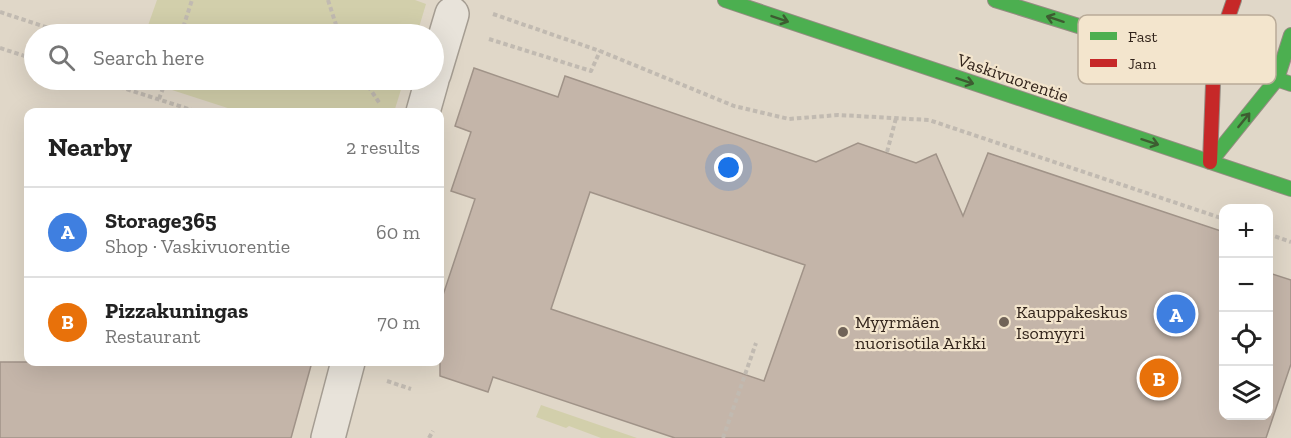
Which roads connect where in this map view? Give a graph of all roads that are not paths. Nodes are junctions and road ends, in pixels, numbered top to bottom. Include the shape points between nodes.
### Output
1 (725, 0) edge
2 (995, 0) edge
3 (1234, 0) edge
4 (452, 14) dead end
5 (1229, 15) edge
6 (1078, 26) edge
7 (1291, 35) edge
8 (444, 41) edge
9 (1277, 79) joint
10 (1213, 84) edge
11 (1273, 84) edge
12 (1291, 84) edge
13 (429, 90) edge
14 (424, 108) edge
15 (1210, 162) junction
16 (1291, 189) edge
17 (347, 366) edge
18 (328, 438) edge

1 -> 15 main road, Vaskivuorentie
6 -> 2 main road
3 - 5 main road
4 - 8 street
7 - 9 main road
9 - 12 main road
10 - 15 main road
15 -> 11 main road
13 - 14 street
15 - 16 main road, Vaskivuorentie
17 - 18 street

